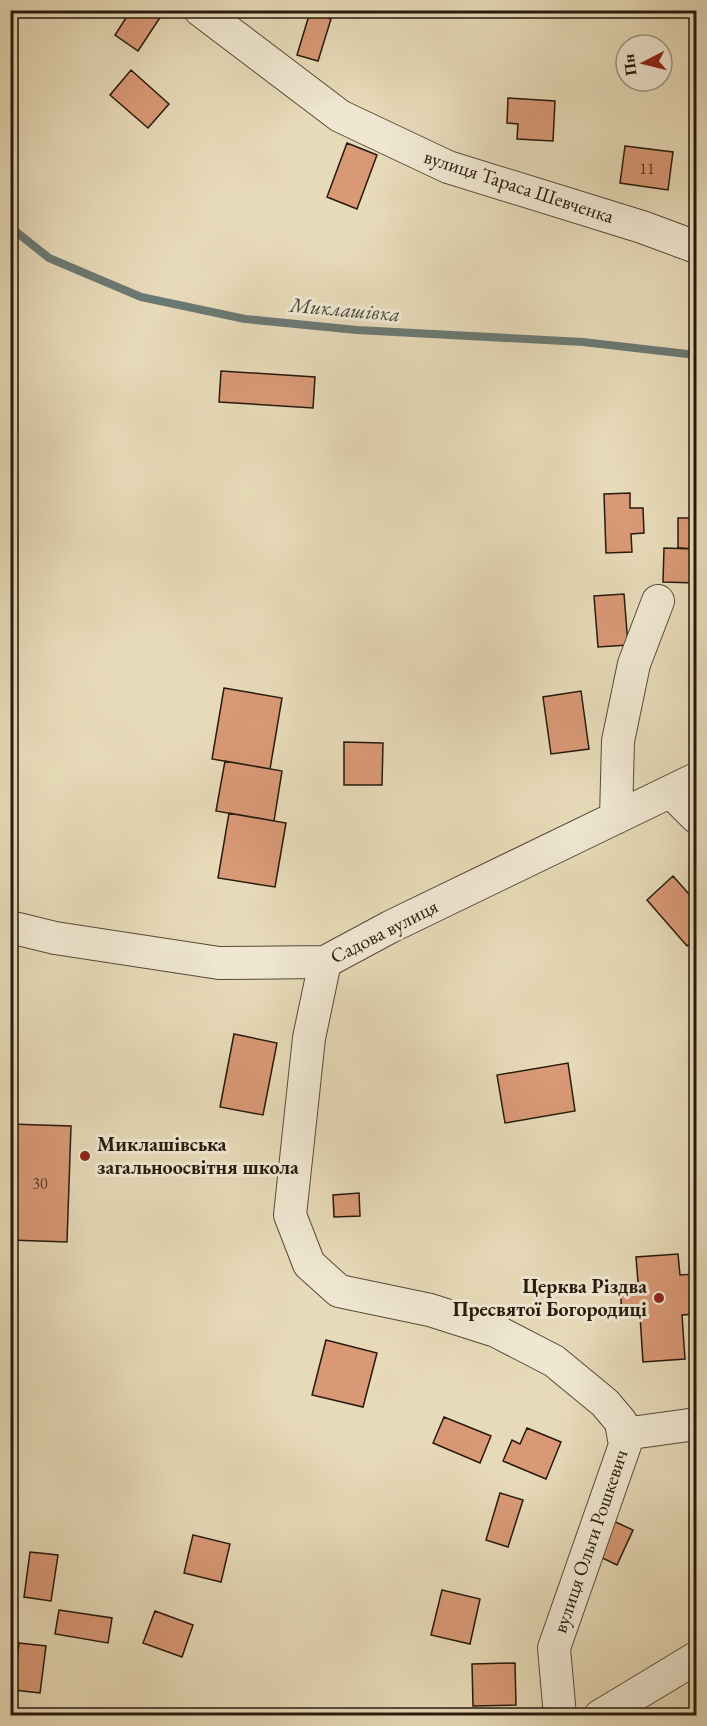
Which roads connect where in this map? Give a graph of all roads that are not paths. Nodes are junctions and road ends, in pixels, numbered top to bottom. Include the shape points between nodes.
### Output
1 (200, 10) edge
2 (696, 247) edge
3 (658, 602) dead end
4 (684, 785) edge
5 (696, 817) edge
6 (616, 818) junction
7 (10, 927) edge
8 (325, 962) junction
9 (696, 1424) edge
10 (624, 1434) junction
11 (696, 1658) edge
12 (560, 1716) edge
13 (600, 1716) edge

1 - 2 street, вулиця Тараса Шевченка via 340,116 448,167
3 - 6 street via 634,664 618,741
4 - 5 street
4 - 6 street, Садова вулиця
6 - 8 street, Садова вулиця
7 - 8 street, Садова вулиця via 55,938 219,963
8 - 10 street, вулиця Ольги Рошкевич via 309,1038 290,1215 309,1264 339,1291 430,1310 496,1331 554,1361 605,1403 621,1422
9 - 10 street
10 - 12 street, вулиця Ольги Рошкевич via 626,1445 554,1648
11 - 13 street

